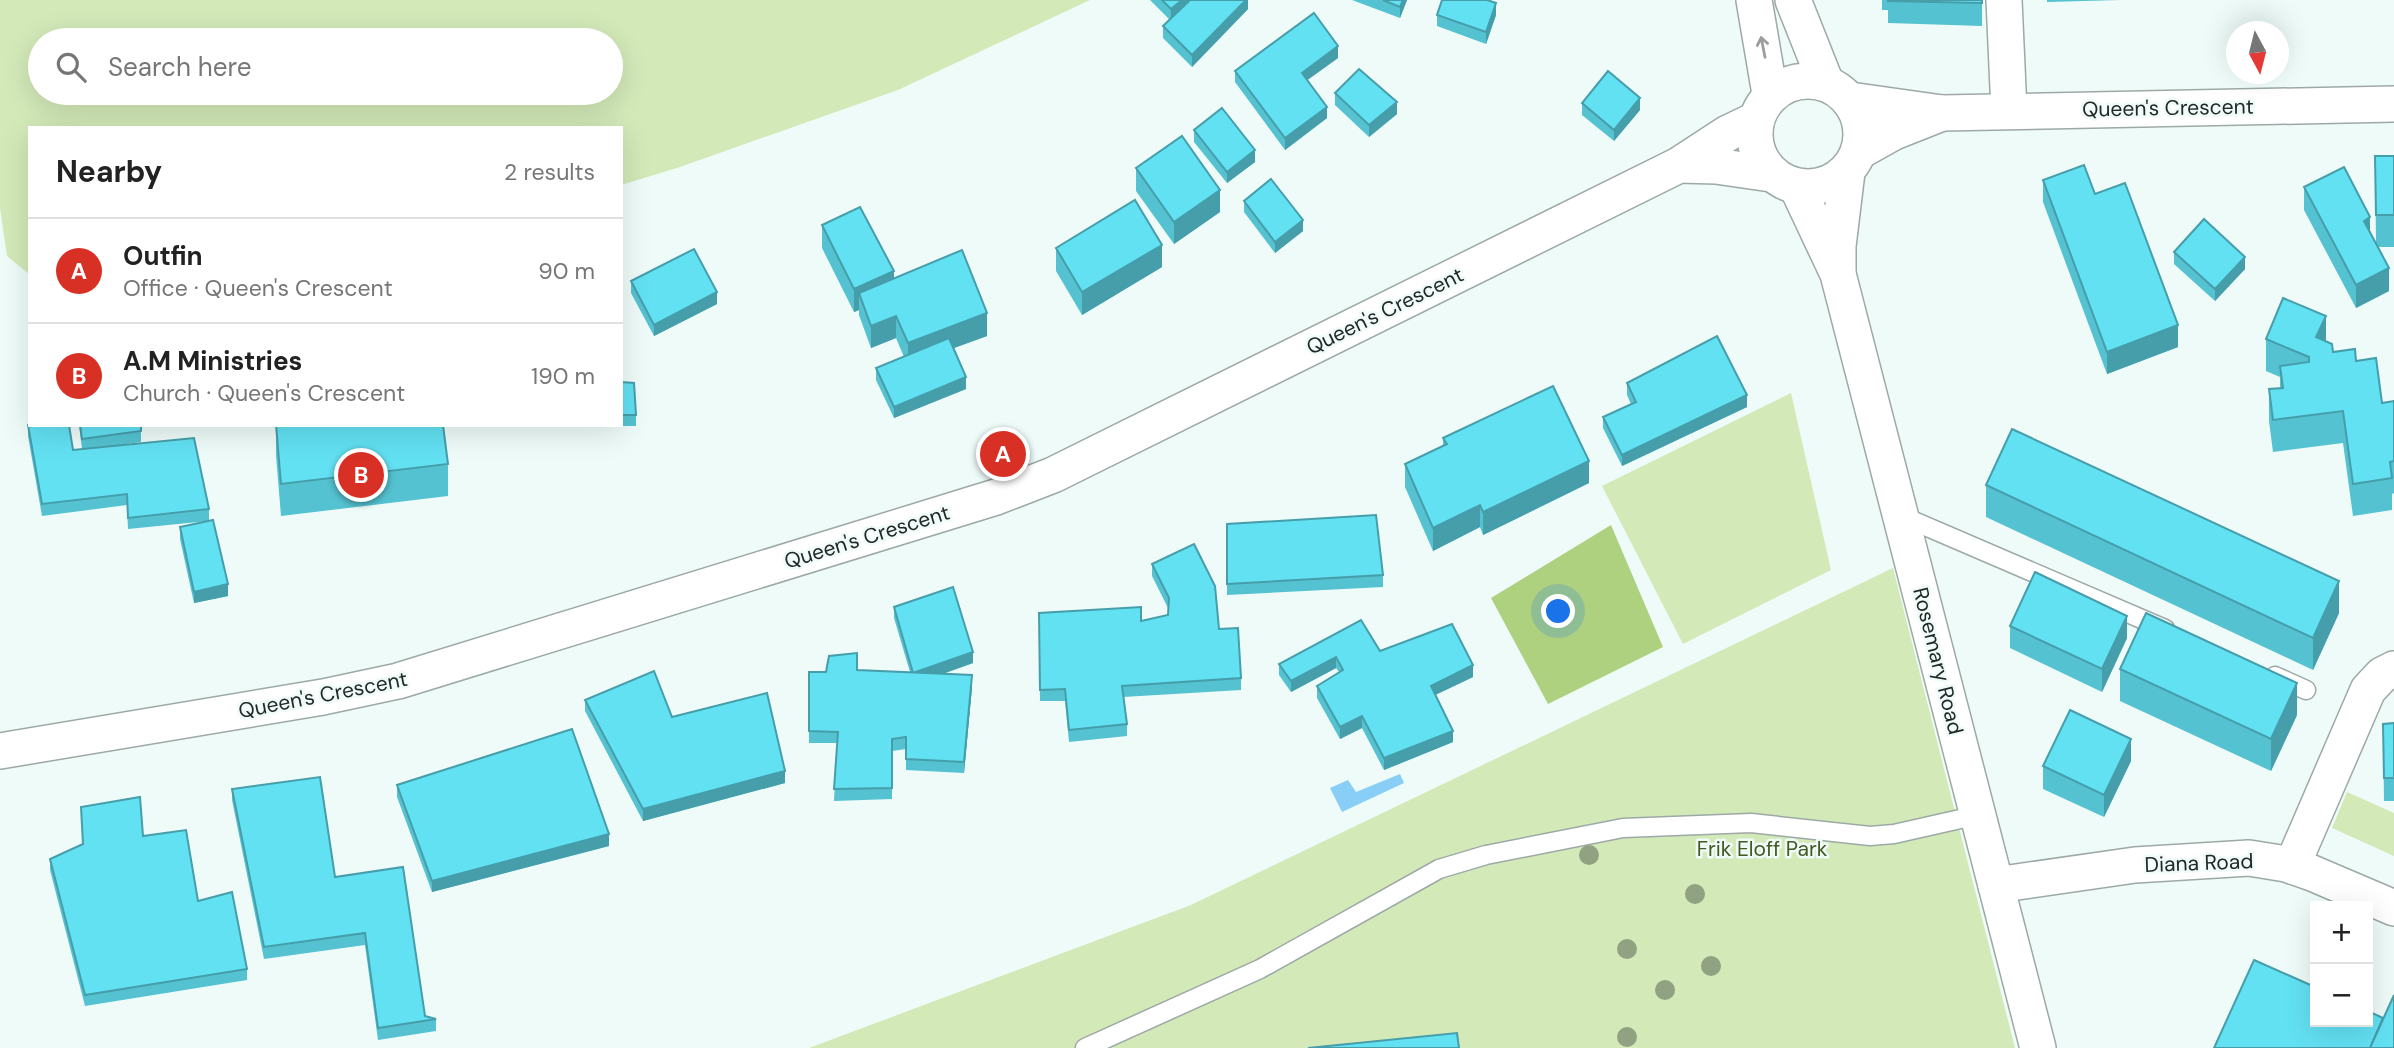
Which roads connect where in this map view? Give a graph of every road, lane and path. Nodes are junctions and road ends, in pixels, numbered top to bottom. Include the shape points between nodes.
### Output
1 (1754, 0) edge
2 (1793, 0) edge
3 (2004, 0) edge
4 (1838, 91) junction
5 (2394, 104) edge
6 (1763, 107) junction
7 (2009, 111) junction
8 (1942, 113) junction
9 (1853, 162) junction
10 (1679, 165) junction
11 (1784, 180) junction
12 (1838, 274) junction
13 (1902, 516) junction
14 (2180, 636) edge
15 (2256, 668) edge
16 (2394, 669) edge
17 (2306, 690) dead end
18 (0, 751) edge
19 (1978, 815) junction
20 (2292, 866) junction
21 (1996, 885) junction
22 (2394, 908) edge
23 (1085, 1048) edge
24 (2038, 1048) edge

6 -> 1 street
2 - 4 street
3 - 7 street
4 - 6 street via 1796,81
4 - 8 street, Queen's Crescent
4 - 9 street via 1862,127
5 - 7 street, Queen's Crescent
6 - 10 street, Queen's Crescent
6 - 11 street via 1755,149
7 - 8 street, Queen's Crescent
8 - 9 street, Queen's Crescent via 1894,132
9 - 11 street via 1826,185
9 - 12 street, Rosemary Road via 1838,246
10 - 11 street
10 - 18 street, Queen's Crescent via 1138,435 996,497 398,681
11 - 12 street, Rosemary Road
12 - 13 street, Rosemary Road
13 - 14 lane
13 - 19 street, Rosemary Road
15 - 17 lane
16 - 20 street via 2382,674 2368,690
19 - 21 street, Rosemary Road
19 - 23 lane via 1870,836 1751,823 1623,828 1486,855 1439,869 1216,991
20 - 21 street, Diana Road via 2226,857
20 - 22 street, Diana Road
21 - 24 street, Rosemary Road

